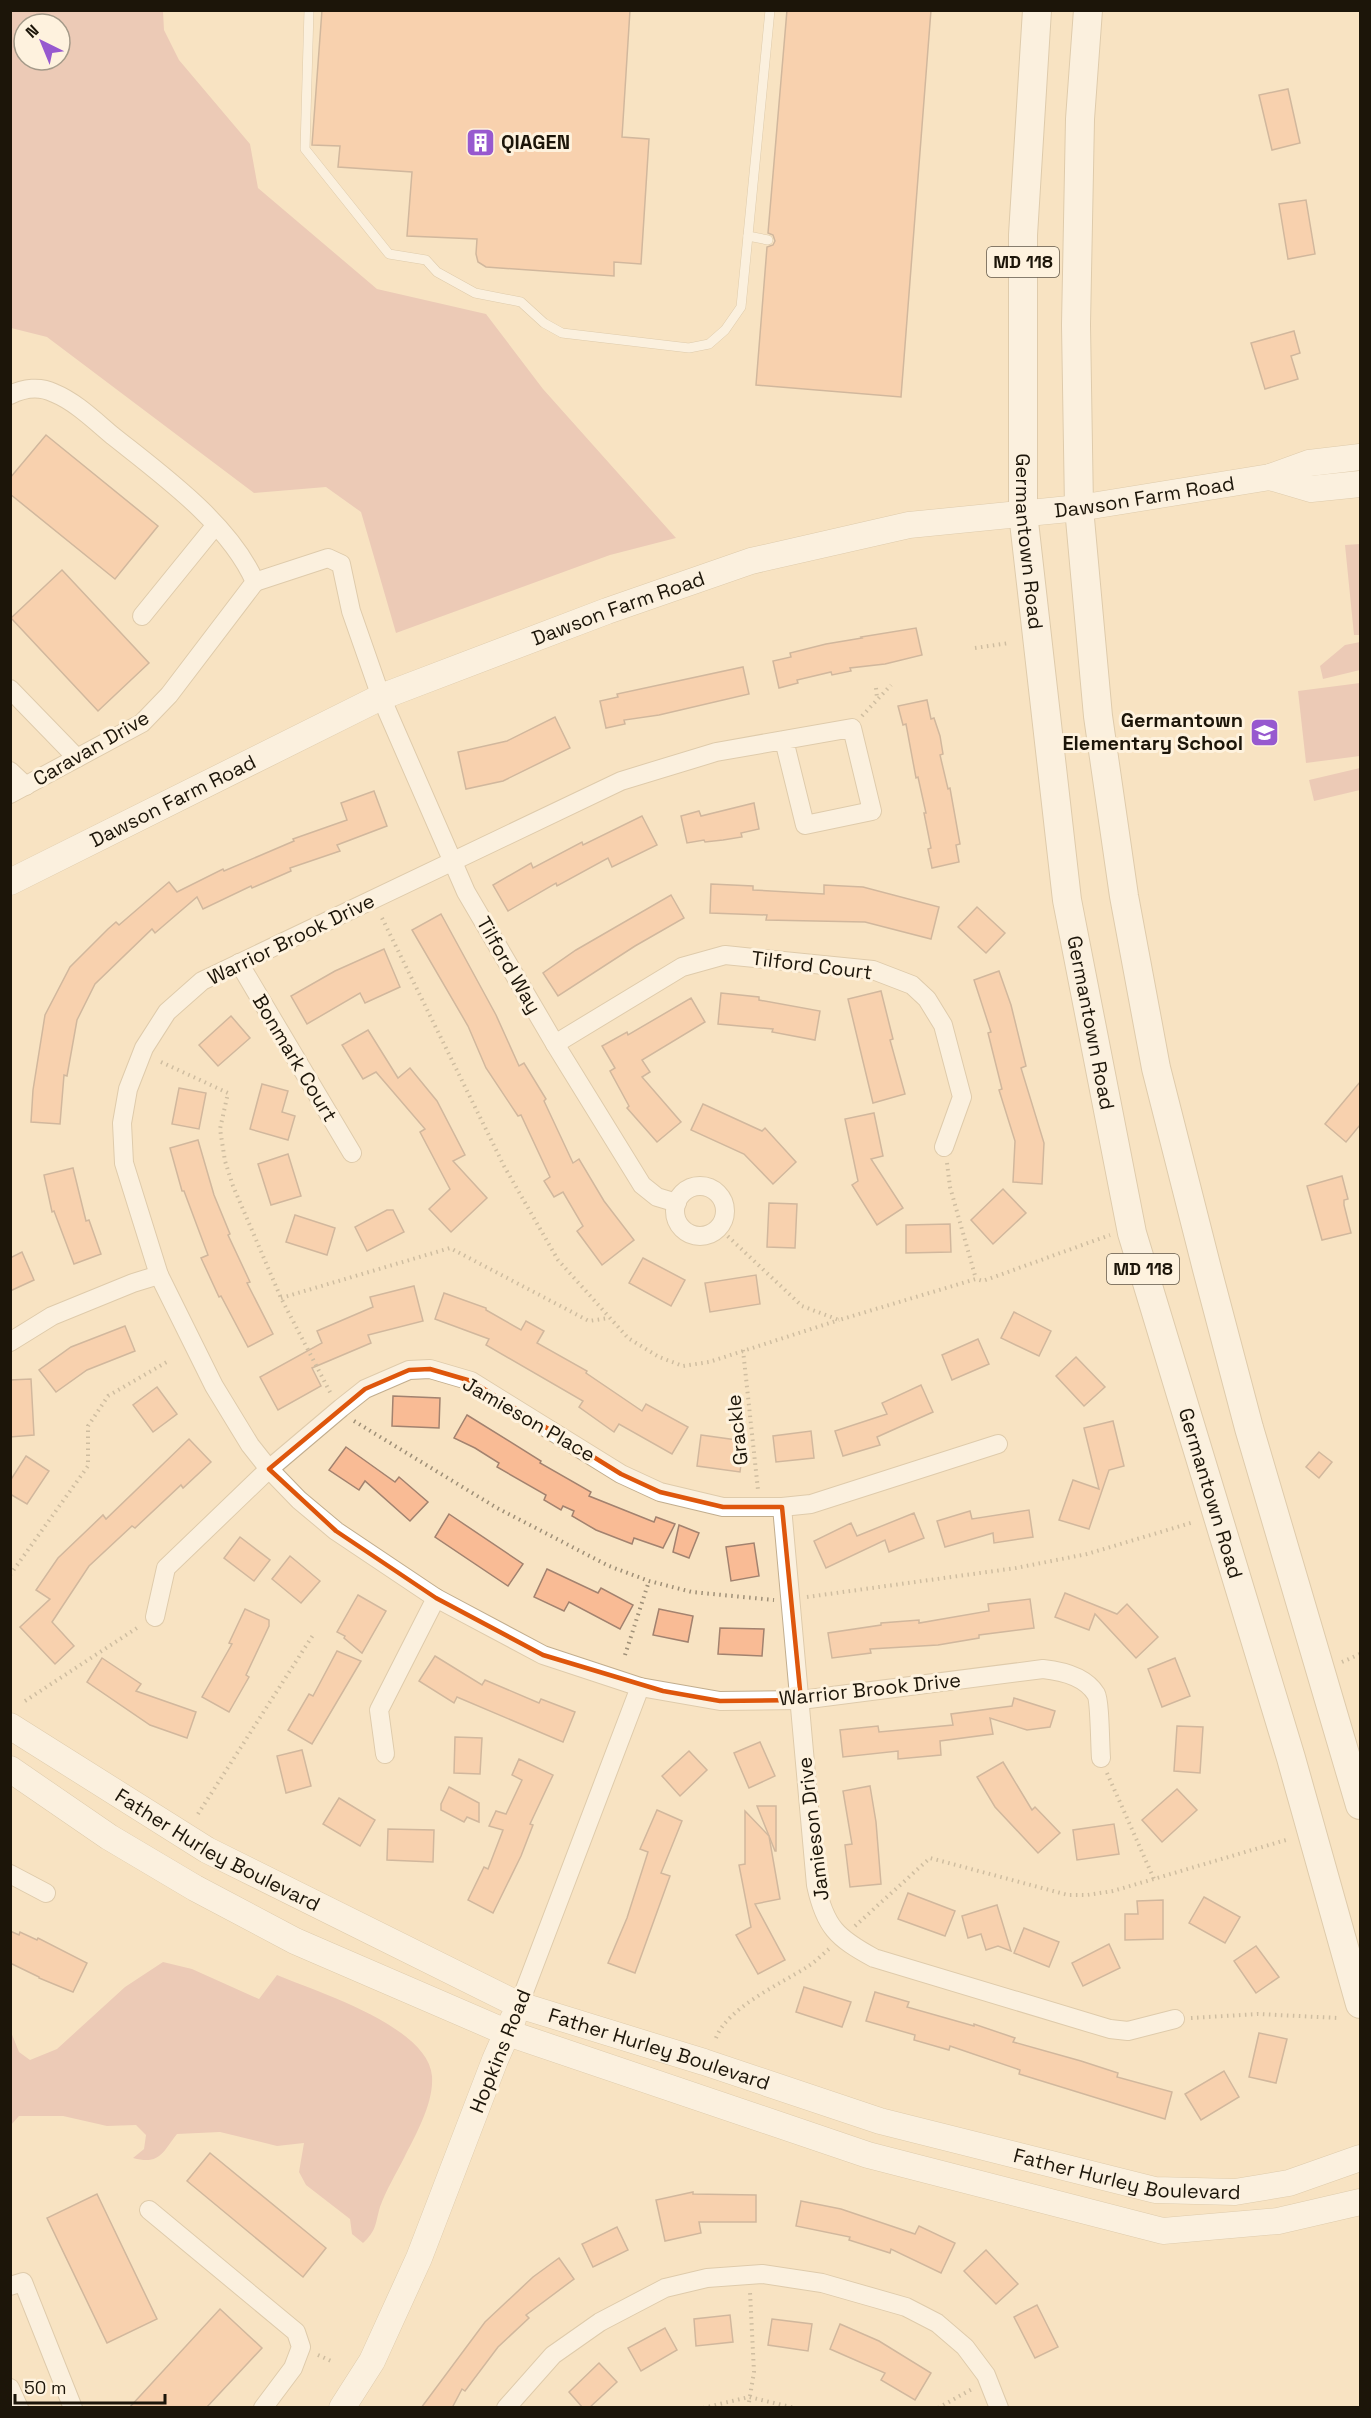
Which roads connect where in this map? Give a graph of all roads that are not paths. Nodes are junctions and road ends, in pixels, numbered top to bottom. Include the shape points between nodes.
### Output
1 (309, 10) edge
2 (770, 10) edge
3 (1036, 10) edge
4 (1088, 10) edge
5 (748, 236) junction
6 (768, 240) dead end
7 (10, 395) edge
8 (1360, 457) edge
9 (1270, 477) junction
10 (1360, 484) edge
11 (1079, 508) junction
12 (1023, 513) junction
13 (215, 526) junction
14 (255, 582) junction
15 (142, 616) dead end
16 (10, 689) edge
17 (381, 697) junction
18 (784, 740) junction
19 (77, 758) junction
20 (10, 771) edge
21 (18, 790) edge
22 (453, 860) junction
23 (10, 882) edge
24 (239, 963) junction
25 (555, 1044) junction
26 (944, 1147) road end
27 (352, 1153) dead end
28 (677, 1203) junction
29 (159, 1275) junction
30 (10, 1342) edge
31 (998, 1444) dead end
32 (269, 1469) junction
33 (782, 1507) junction
34 (436, 1598) junction
35 (155, 1617) road end
36 (640, 1687) junction
37 (801, 1700) junction
38 (10, 1726) edge
39 (385, 1754) dead end
40 (1101, 1758) road end
41 (10, 1769) edge
42 (1360, 1805) edge
43 (10, 1874) edge
44 (46, 1893) dead end
45 (519, 2005) junction
46 (1349, 2011) edge
47 (1175, 2019) road end
48 (508, 2033) junction
49 (1360, 2158) edge
50 (1360, 2202) edge
51 (149, 2210) dead end
52 (10, 2286) edge
53 (10, 2388) edge
54 (19, 2408) edge
55 (73, 2408) edge
56 (263, 2408) edge
57 (342, 2408) edge
58 (506, 2408) edge
59 (999, 2408) edge

1 - 5 lane via 305,149 389,254 426,260 438,272 475,293 522,302 544,323 562,333 688,348 709,344 741,307
2 - 5 lane
3 - 12 main road, Germantown Road / MD 118 via 1023,235
4 - 11 main road, MD 118 via 1080,119 1077,279
5 - 6 lane
7 - 13 street via 34,388 54,392 180,489
8 - 9 main road, Dawson Farm Road via 1309,463
9 - 10 main road, Dawson Farm Road via 1311,489
9 - 11 main road, Dawson Farm Road
11 - 12 main road, Dawson Farm Road
11 - 42 main road, MD 118 via 1098,716 1124,896 1156,1068 1249,1428
12 - 17 main road, Dawson Farm Road via 909,525 751,561 607,610
12 - 46 main road, Germantown Road / MD 118 via 1067,900 1132,1233 1294,1769
13 - 14 street via 248,564
13 - 15 street
14 - 17 street via 328,558 341,564 351,611
14 - 19 street, Caravan Drive via 158,709 142,723
16 - 19 street
17 - 22 street, Tilford Way
17 - 23 main road, Dawson Farm Road
18 - 18 street, Warrior Brook Drive via 852,728 872,811 806,825
18 - 22 street, Warrior Brook Drive via 716,753 621,781
19 - 21 street, Caravan Drive
20 - 21 street
22 - 24 street, Warrior Brook Drive
22 - 25 street, Tilford Way via 466,892
24 - 27 street, Bonmark Court
24 - 29 street, Warrior Brook Drive via 202,981 167,1012 144,1048 128,1089 122,1123 124,1163
25 - 26 street, Tilford Court via 682,968 725,955 873,970 912,985 927,999 943,1025 962,1097
25 - 28 street, Tilford Way via 642,1185 657,1197
28 - 28 street via 693,1187 716,1191 725,1212 719,1228 704,1235 688,1232 677,1220
29 - 30 street via 52,1316
29 - 32 street, Warrior Brook Drive via 214,1386
31 - 33 street, Jamieson Place via 811,1504
32 - 33 street, Jamieson Place via 365,1389 409,1370 430,1369 471,1381 621,1474 660,1492 723,1507
32 - 34 street, Warrior Brook Drive via 336,1531
32 - 35 street, Jamieson Place via 166,1568
33 - 37 street, Jamieson Drive
34 - 36 street, Warrior Brook Drive via 543,1655
34 - 39 street via 379,1710
36 - 37 street, Warrior Brook Drive via 720,1701
36 - 45 street, Hopkins Road
37 - 40 street, Warrior Brook Drive via 1043,1669 1061,1671 1085,1683 1097,1695
37 - 47 street, Jamieson Drive via 816,1885 830,1925 847,1943 874,1958 1110,2029 1128,2031
38 - 45 main road, Father Hurley Boulevard via 207,1850
41 - 48 main road, Father Hurley Boulevard via 109,1837 195,1888 295,1941
43 - 44 street
45 - 48 main road, Hopkins Road
45 - 49 main road, Father Hurley Boulevard via 880,2121 1155,2190 1235,2192 1289,2183
48 - 50 main road, Father Hurley Boulevard via 868,2155 1163,2230 1278,2221
48 - 57 main road, Hopkins Road via 420,2258 372,2361
51 - 56 street via 296,2332 301,2347 293,2368
52 - 55 street via 23,2282
53 - 54 street
58 - 59 street via 553,2355 600,2322 665,2288 706,2278 762,2274 822,2283 906,2307 938,2323 965,2347 988,2381

